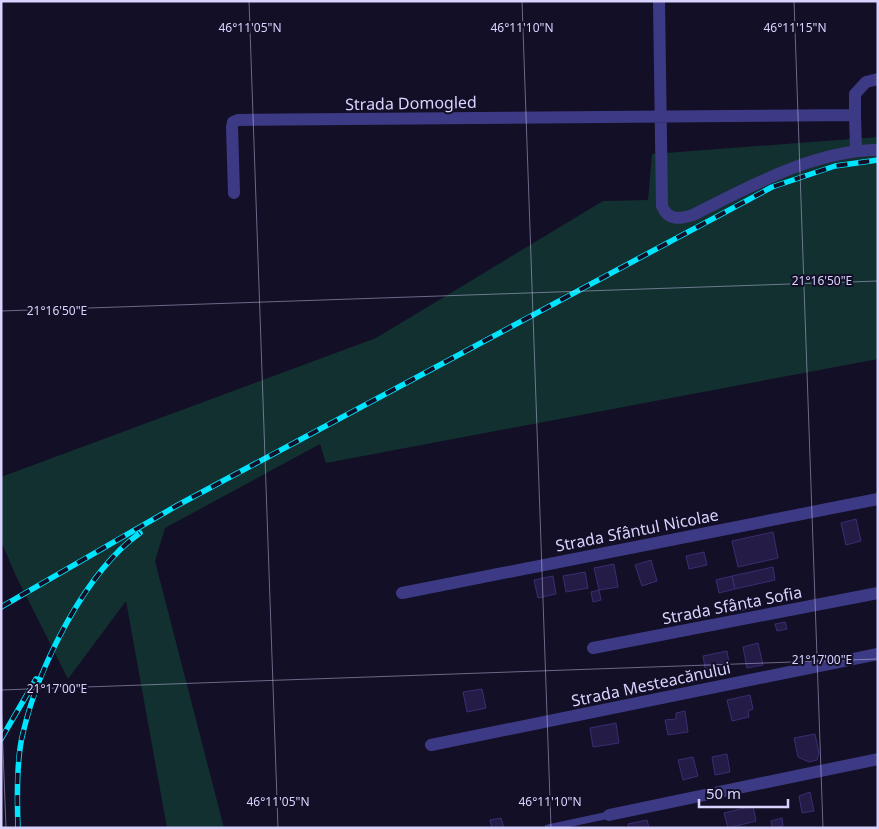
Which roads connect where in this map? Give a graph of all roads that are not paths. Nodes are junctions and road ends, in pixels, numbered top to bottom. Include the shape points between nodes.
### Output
1 (659, 1) edge
2 (878, 79) edge
3 (855, 115) junction
4 (661, 118) junction
5 (878, 150) edge
6 (856, 151) junction
7 (234, 193) dead end
8 (878, 499) edge
9 (402, 593) dead end
10 (878, 593) edge
11 (593, 648) dead end
12 (878, 654) edge
13 (431, 745) dead end
14 (878, 759) edge
15 (608, 815) joint
16 (548, 828) edge

1 - 4 street
2 - 3 street via 866,82 855,94
3 - 4 street, Strada Domogled
3 - 6 street
4 - 6 street via 662,206 665,212 677,218 693,215 777,174
4 - 7 street, Strada Domogled via 238,120 232,127
5 - 6 street
8 - 9 street, Strada Sfântul Nicolae
10 - 11 street, Strada Sfânta Sofia
12 - 13 street, Strada Mesteacănului
14 - 15 street
15 - 16 lane

